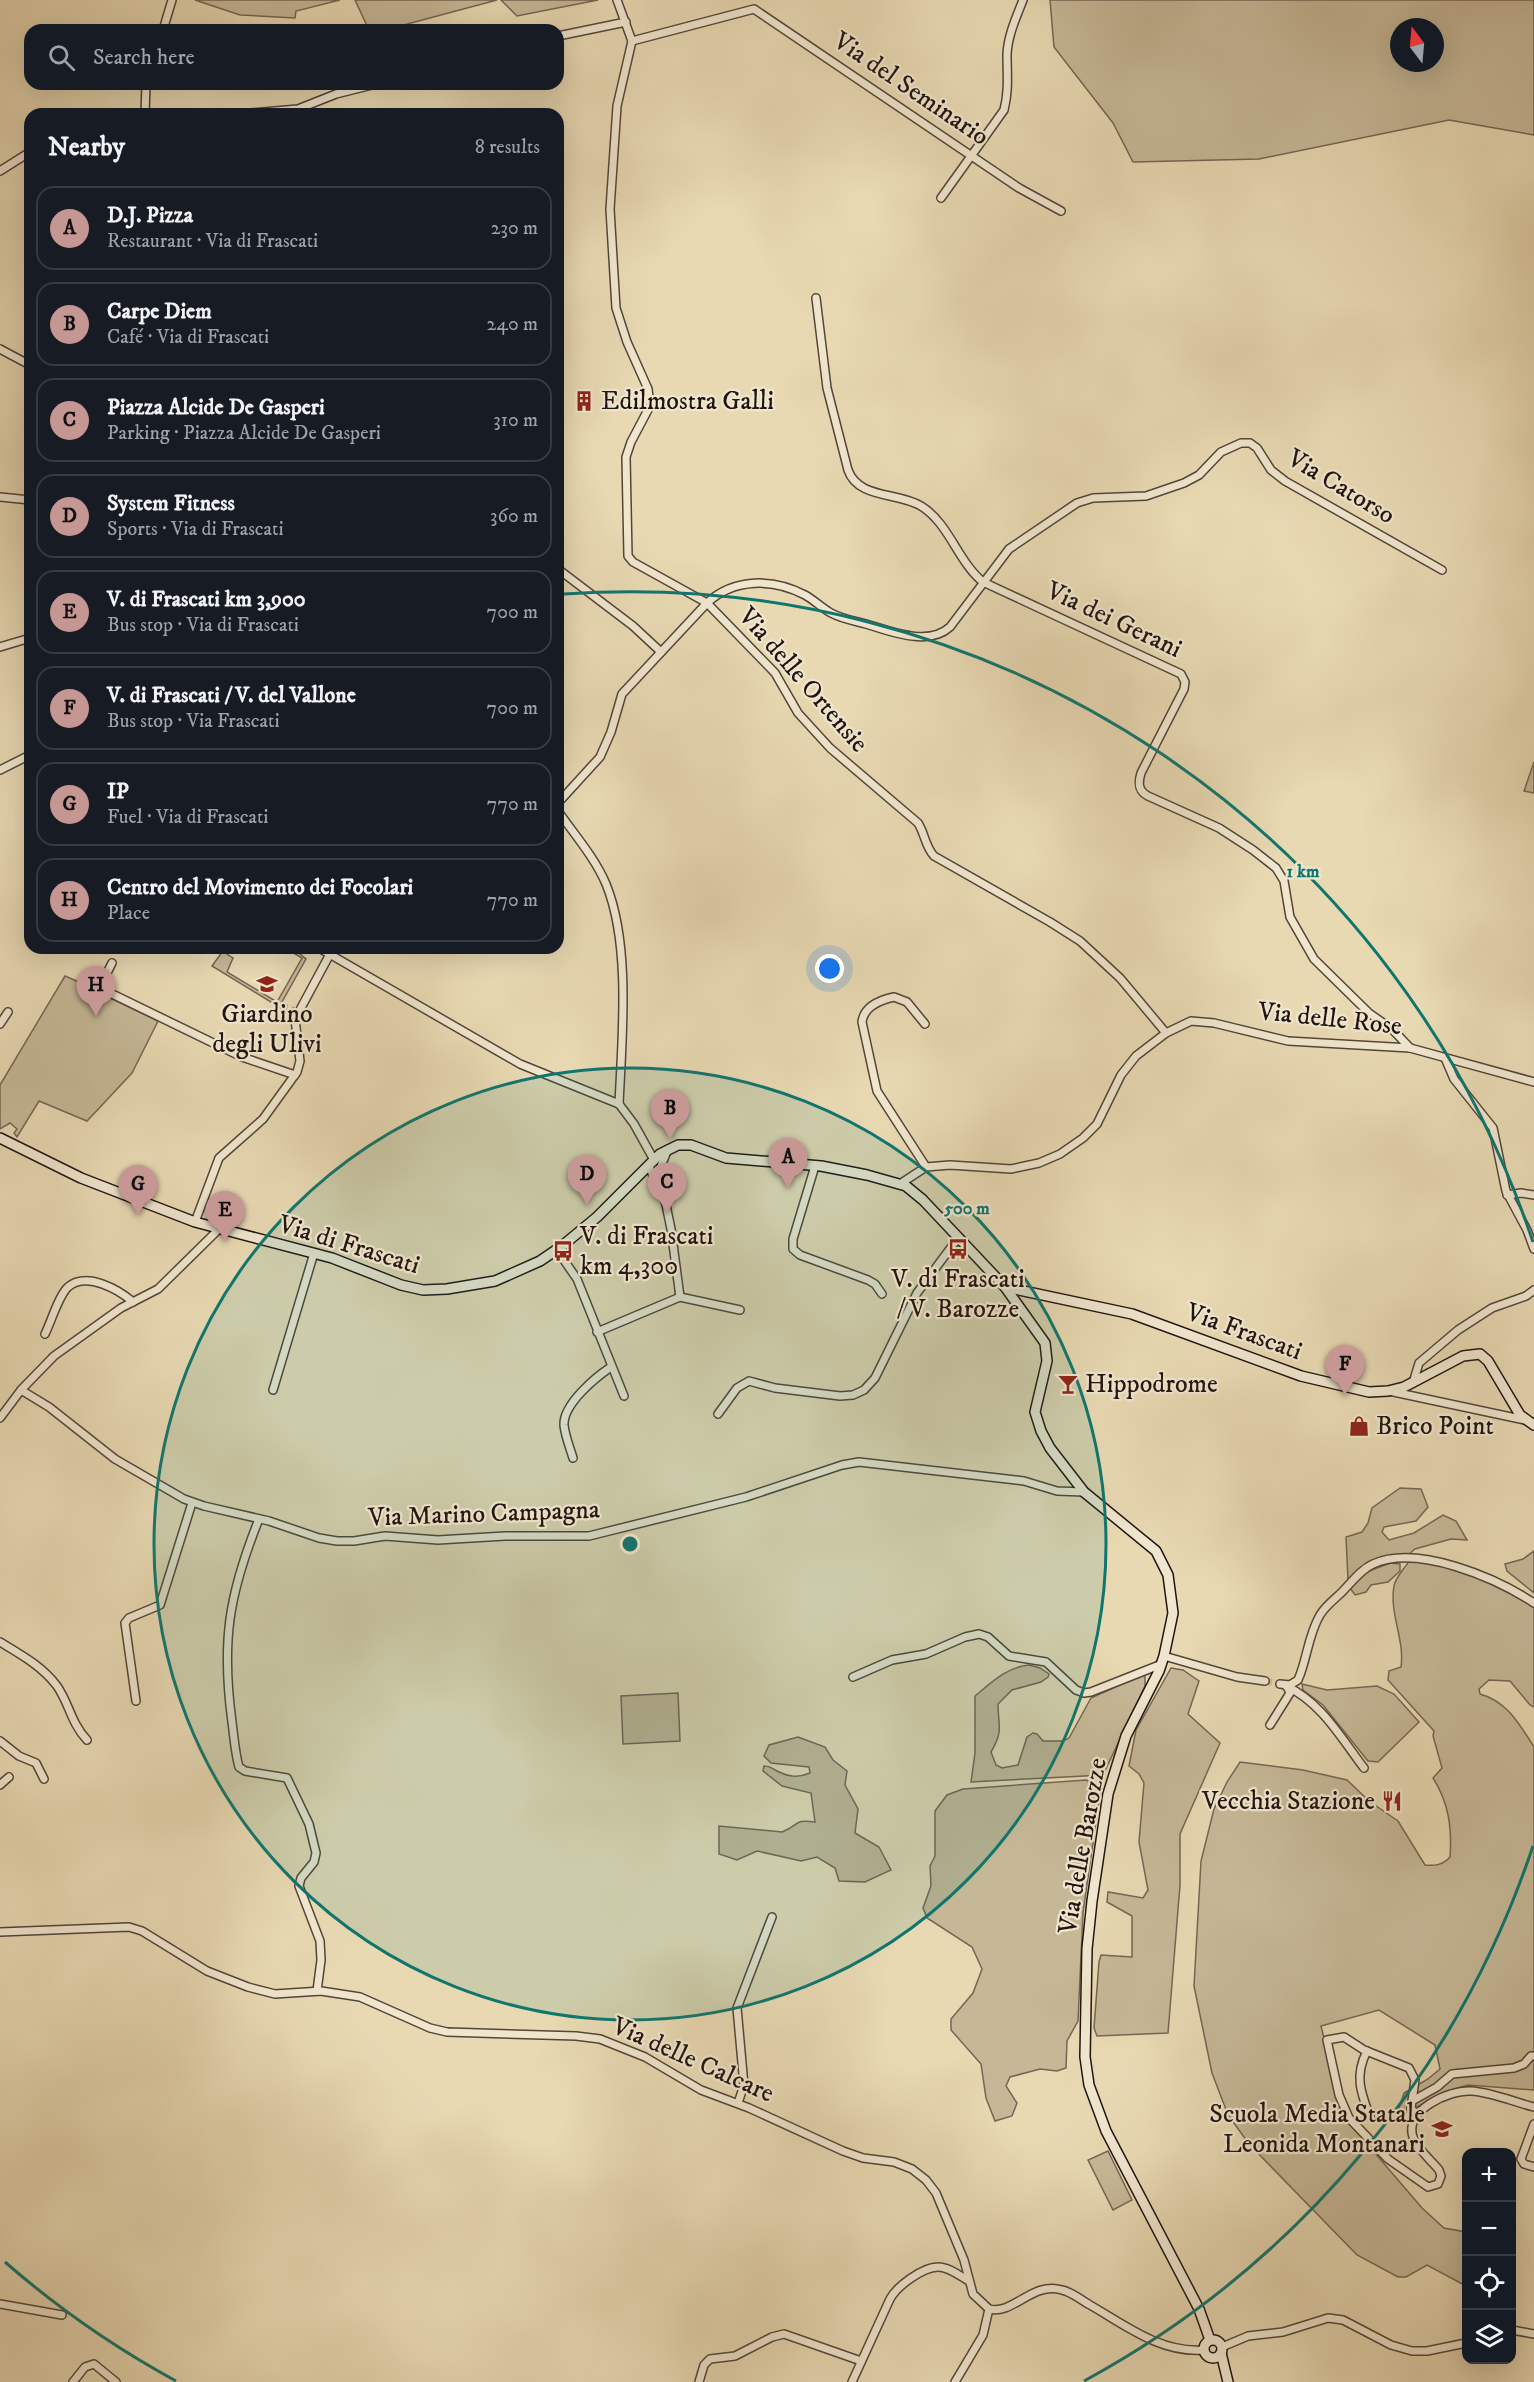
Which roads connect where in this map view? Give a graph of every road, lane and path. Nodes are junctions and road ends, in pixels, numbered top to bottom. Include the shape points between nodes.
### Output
1 (172, 0) edge
2 (617, 0) edge
3 (1023, 0) edge
4 (627, 22) junction
5 (165, 24) edge
6 (564, 35) edge
7 (632, 40) junction
8 (146, 90) edge
9 (352, 90) edge
10 (145, 108) edge
11 (306, 108) edge
12 (24, 156) edge
13 (971, 156) junction
14 (0, 171) edge
15 (941, 198) dead end
16 (1061, 211) dead end
17 (816, 298) dead end
18 (0, 349) edge
19 (24, 362) edge
20 (0, 497) edge
21 (24, 499) edge
22 (1442, 570) dead end
23 (564, 574) edge
24 (983, 582) junction
25 (707, 603) junction
26 (24, 640) edge
27 (0, 647) edge
28 (661, 652) junction
29 (24, 758) edge
30 (0, 770) edge
31 (564, 796) edge
32 (564, 820) edge
33 (330, 954) joint
34 (112, 963) dead end
35 (8, 1012) dead end
36 (0, 1024) edge
37 (925, 1024) dead end
38 (1166, 1033) junction
39 (1410, 1048) junction
40 (1446, 1058) junction
41 (296, 1075) junction
42 (1534, 1082) edge
43 (619, 1104) junction
44 (0, 1138) edge
45 (656, 1161) junction
46 (815, 1166) junction
47 (926, 1167) junction
48 (641, 1175) junction
49 (654, 1178) junction
50 (900, 1184) junction
51 (662, 1187) junction
52 (1507, 1195) junction
53 (1534, 1195) edge
54 (195, 1222) junction
55 (218, 1230) junction
56 (958, 1238) junction
57 (1534, 1249) edge
58 (557, 1250) junction
59 (314, 1253) junction
60 (1005, 1287) junction
61 (1534, 1290) edge
62 (882, 1294) dead end
63 (680, 1297) junction
64 (133, 1302) junction
65 (740, 1310) dead end
66 (597, 1332) junction
67 (45, 1334) dead end
68 (611, 1366) junction
69 (1413, 1383) junction
70 (21, 1390) junction
71 (273, 1390) dead end
72 (1388, 1391) junction
73 (624, 1396) dead end
74 (718, 1414) dead end
75 (0, 1418) edge
76 (1525, 1420) junction
77 (1534, 1425) edge
78 (573, 1458) dead end
79 (1084, 1492) junction
80 (192, 1503) junction
81 (259, 1519) junction
82 (1534, 1603) edge
83 (0, 1642) edge
84 (1163, 1660) junction
85 (853, 1677) dead end
86 (1265, 1681) tunnel mouth
87 (1283, 1685) junction
88 (136, 1701) dead end
89 (1270, 1725) dead end
90 (87, 1740) dead end
91 (0, 1741) edge
92 (1364, 1768) dead end
93 (9, 1777) dead end
94 (44, 1779) dead end
95 (0, 1785) edge
96 (772, 1917) dead end
97 (0, 1932) edge
98 (317, 1991) junction
99 (1367, 2051) junction
100 (1534, 2056) edge
101 (1412, 2101) junction
102 (738, 2103) junction
103 (1534, 2107) edge
104 (1417, 2114) junction
105 (1370, 2117) dead end
106 (1534, 2124) edge
107 (1534, 2167) edge
108 (969, 2281) junction
109 (0, 2304) edge
110 (989, 2309) junction
111 (63, 2315) dead end
112 (1516, 2331) edge
113 (1534, 2334) edge
114 (1462, 2344) edge
115 (1217, 2348) junction
116 (1203, 2350) junction
117 (861, 2361) junction
118 (1228, 2379) edge
119 (73, 2382) edge
120 (116, 2382) edge
121 (699, 2382) edge
122 (852, 2382) edge
123 (955, 2382) edge

1 - 5 street
2 - 4 street
3 - 13 street via 1010,32 1004,110
4 - 6 street
4 - 7 street
7 - 13 street, Via del Seminario via 754,9
7 - 25 street, Via delle Ortensie via 617,106 610,188 615,302 651,398 626,454 627,553 633,562
8 - 10 street
9 - 11 street
12 - 14 street
13 - 15 street
13 - 16 street, Via del Seminario
17 - 24 street, Via dei Gerani via 829,397 851,478 862,487 923,507
18 - 19 street
20 - 21 street
22 - 24 street, Via Catorso via 1281,479 1257,448 1244,442 1221,452 1199,475 1184,483 1146,496 1093,498 1071,506 1011,547
23 - 28 street
24 - 25 street, Via Catorso via 947,630 929,636 901,634 838,616 798,591 766,583 733,588
24 - 39 street, Via dei Gerani via 1181,674 1184,689 1141,773 1140,789 1223,830 1276,868 1284,881 1290,917 1314,959
25 - 28 street, Via Catorso
25 - 38 street, Via delle Ortensie via 777,675 798,713 830,748 918,823 934,856 1080,941 1120,978
26 - 27 street
28 - 31 street, Via Catorso via 622,694 600,757
29 - 30 street
32 - 43 street via 599,870 613,907 622,979
33 - 41 street via 295,1019 300,1066
33 - 43 street via 520,1064
34 - 41 street via 102,983 104,990 242,1057
35 - 36 street
37 - 47 street via 909,1004 894,997 868,1008 862,1022 877,1091
38 - 39 street, Via delle Rose via 1196,1020 1296,1042
38 - 47 street, Via delle Rose via 1121,1075 1097,1124 1060,1154 1011,1169
39 - 40 street, Via delle Rose
40 - 42 street, Via delle Rose
40 - 52 street via 1454,1079 1494,1131
41 - 54 street via 262,1119 221,1155
43 - 45 street
44 - 54 main road, Via di Frascati via 81,1178
45 - 46 main road, Via di Frascati via 668,1149 688,1144 723,1157
45 - 48 main road, Via di Frascati
45 - 49 street
45 - 51 street
46 - 50 main road, Via di Frascati
46 - 62 street via 793,1249 870,1281
47 - 50 street
48 - 49 street
48 - 58 main road, Via di Frascati
49 - 51 street
50 - 56 main road, Via di Frascati via 915,1192
51 - 63 street
52 - 53 street
52 - 57 street
54 - 55 main road, Via di Frascati
55 - 59 main road, Via di Frascati
55 - 64 street via 162,1285
56 - 60 main road, Via di Frascati
56 - 74 street via 917,1293 866,1389 840,1396 749,1381 737,1388
58 - 59 main road, Via di Frascati via 506,1277 436,1290 405,1286
58 - 66 street via 577,1279
59 - 71 street
60 - 72 main road, Via Frascati via 1132,1314 1301,1376 1363,1391
60 - 79 main road, Via delle Barozze via 1047,1348 1047,1365 1035,1409 1041,1431
61 - 69 street via 1489,1309 1458,1330 1421,1361
63 - 65 street
63 - 66 street
64 - 67 street via 101,1284 75,1284 66,1290
64 - 70 street via 60,1351
66 - 68 street
68 - 73 street
68 - 78 street via 586,1387 565,1417
69 - 72 main road, Via Frascati
69 - 76 main road, Via Frascati via 1463,1356 1480,1354 1488,1360
70 - 75 street
70 - 80 street, Via Marino Campagna via 131,1469
72 - 76 street
76 - 77 main road, Via Frascati
79 - 81 street, Via Marino Campagna via 1057,1491 1024,1480 863,1462 842,1465 746,1497 585,1536 434,1540 385,1536 337,1541
79 - 84 main road, Via delle Barozze via 1146,1542 1163,1561 1171,1586 1173,1613
80 - 81 street, Via Marino Campagna
80 - 88 street via 160,1605 125,1623
81 - 98 street via 238,1574 230,1613 230,1705 239,1767 287,1778 310,1827 316,1857 299,1886 320,1941
82 - 87 street via 1492,1580 1442,1563 1414,1559 1377,1563 1358,1575 1324,1610 1315,1625 1298,1680
83 - 90 street via 32,1662 55,1684
84 - 85 street via 1096,1690 1082,1692 1046,1662 1009,1656 988,1637 977,1634 926,1654 892,1660
84 - 86 street
84 - 115 main road, Via delle Barozze via 1126,1736 1108,1794 1088,1937 1085,2057 1089,2085 1106,2131
87 - 89 street via 1290,1693
87 - 92 street via 1296,1690 1319,1710
91 - 94 street via 36,1763
93 - 95 street
96 - 102 street via 737,2008 744,2085
97 - 98 street, Via delle Calcare via 129,1928 142,1931 211,1973 238,1984 273,1994
98 - 102 street, Via delle Calcare via 365,1998 447,2032 600,2039 645,2057 701,2090
99 - 101 street via 1412,2071 1416,2080
99 - 104 street via 1344,2037 1326,2042 1345,2112 1388,2159 1425,2186 1433,2187 1440,2182 1441,2172 1413,2137 1412,2124
99 - 105 street via 1359,2066 1361,2093
100 - 101 street via 1514,2068 1452,2074
101 - 104 street via 1411,2109
102 - 108 street, Via delle Calcare via 843,2151 894,2162 919,2173 936,2193
103 - 104 street via 1462,2091
106 - 107 street via 1521,2158 1524,2164
108 - 110 street, Via delle Calcare via 975,2297
108 - 117 street via 938,2267 900,2286 891,2296
109 - 111 street
110 - 116 street via 1004,2309 1041,2290 1062,2289 1154,2341
110 - 123 street via 982,2335
112 - 113 street
114 - 115 street via 1412,2350 1391,2345 1343,2320 1328,2318 1283,2332 1248,2336
115 - 116 main road via 1205,2344
115 - 116 main road via 1207,2356
115 - 118 main road, Via delle Barozze
117 - 121 street via 784,2334 735,2356 710,2359
117 - 122 street
119 - 120 street via 85,2367 94,2364

